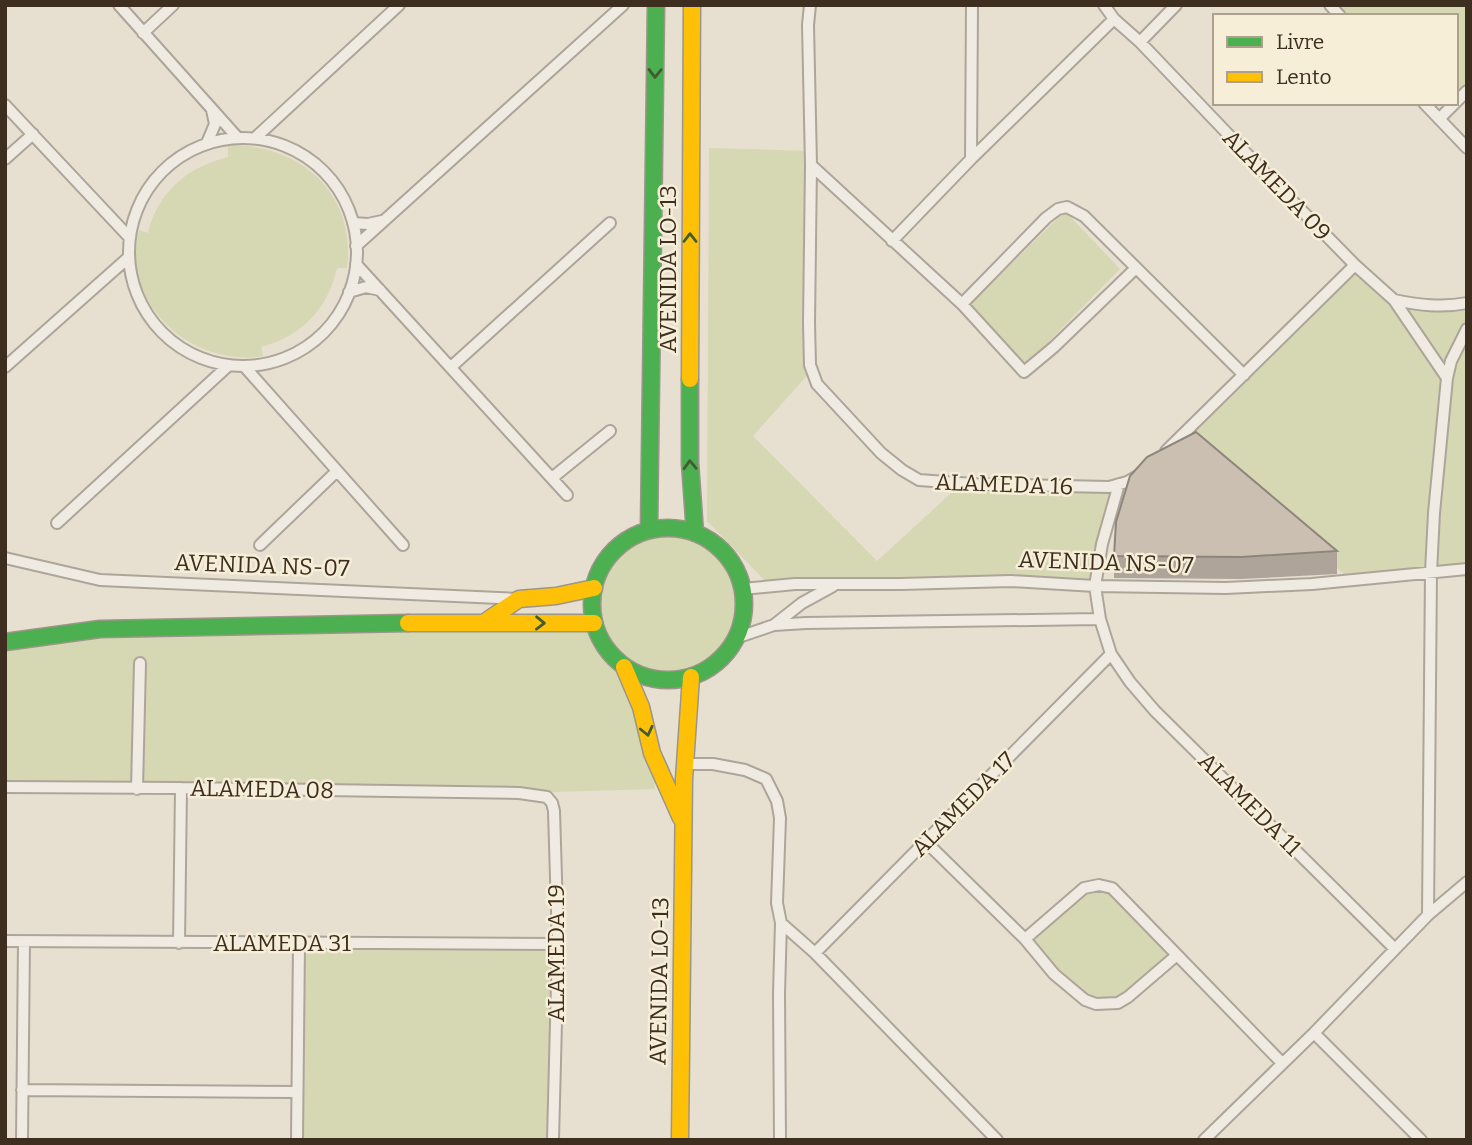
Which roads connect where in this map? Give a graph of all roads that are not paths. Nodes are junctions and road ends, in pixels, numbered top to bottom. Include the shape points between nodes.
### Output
1 (119, 5) edge
2 (173, 5) edge
3 (399, 5) edge
4 (623, 5) edge
5 (656, 5) edge
6 (691, 5) edge
7 (810, 5) edge
8 (972, 5) edge
9 (1104, 5) edge
10 (1176, 5) edge
11 (1114, 19) junction
12 (143, 33) junction
13 (1140, 42) junction
14 (5, 105) edge
15 (1426, 105) edge
16 (1452, 105) edge
17 (212, 110) junction
18 (277, 117) junction
19 (1438, 119) junction
20 (33, 134) junction
21 (237, 137) junction
22 (254, 138) junction
23 (277, 142) junction
24 (207, 143) junction
25 (1467, 148) edge
26 (5, 159) edge
27 (971, 159) junction
28 (811, 165) junction
29 (137, 210) junction
30 (108, 216) junction
31 (385, 220) junction
32 (353, 223) junction
33 (610, 223) dead end
34 (130, 238) junction
35 (892, 241) junction
36 (356, 246) junction
37 (129, 257) junction
38 (356, 264) junction
39 (1355, 265) junction
40 (1135, 269) junction
41 (104, 279) junction
42 (133, 283) junction
43 (380, 290) junction
44 (349, 292) junction
45 (1394, 300) junction
46 (1467, 303) edge
47 (962, 304) junction
48 (1467, 328) edge
49 (208, 360) junction
50 (268, 363) junction
51 (229, 365) junction
52 (244, 366) junction
53 (5, 367) edge
54 (451, 368) junction
55 (1244, 375) junction
56 (1447, 378) junction
57 (201, 391) junction
58 (268, 394) junction
59 (610, 430) dead end
60 (337, 471) junction
61 (552, 478) junction
62 (1119, 484) junction
63 (567, 495) dead end
64 (57, 523) dead end
65 (649, 530) junction
66 (695, 533) junction
67 (260, 545) dead end
68 (403, 545) dead end
69 (5, 558) edge
70 (1467, 569) edge
71 (1431, 572) junction
72 (836, 584) junction
73 (1095, 586) junction
74 (594, 588) junction
75 (742, 589) junction
76 (519, 599) junction
77 (1100, 619) junction
78 (485, 622) junction
79 (594, 623) junction
80 (774, 625) junction
81 (736, 638) junction
82 (5, 642) edge
83 (1111, 654) junction
84 (140, 663) dead end
85 (624, 667) junction
86 (691, 677) junction
87 (685, 764) junction
88 (5, 787) edge
89 (181, 788) junction
90 (137, 789) junction
91 (519, 793) joint
92 (684, 824) junction
93 (926, 842) junction
94 (1467, 882) edge
95 (1428, 915) junction
96 (781, 923) junction
97 (1025, 939) junction
98 (5, 942) edge
99 (24, 942) junction
100 (179, 943) junction
101 (299, 943) junction
102 (558, 944) junction
103 (1395, 949) junction
104 (815, 953) junction
105 (1177, 955) junction
106 (1314, 1033) junction
107 (1282, 1063) junction
108 (22, 1090) junction
109 (297, 1092) junction
110 (22, 1140) edge
111 (298, 1140) edge
112 (553, 1140) edge
113 (680, 1140) edge
114 (780, 1140) edge
115 (997, 1140) edge
116 (1204, 1140) edge
117 (1421, 1140) edge

1 - 12 street
2 - 12 street
3 - 18 street
4 - 31 street
5 -> 65 street, AVENIDA LO-13
66 -> 6 street, AVENIDA LO-13 via 690,463
7 - 28 street, ALAMEDA 16
8 - 27 street
9 - 11 street, ALAMEDA 09
10 - 13 street
11 - 13 street, ALAMEDA 09
11 - 27 street
12 - 17 street
13 - 39 street, ALAMEDA 09
14 - 20 street
15 - 19 street
16 - 19 street
17 - 21 street
17 - 24 street via 215,124
18 - 22 street
18 - 23 street via 273,130
19 - 25 street
20 - 26 street
20 - 30 street
21 - 22 street
21 - 24 street
22 - 23 street
23 - 32 street via 325,173 342,196
24 - 29 street via 165,168
27 - 35 street
28 - 35 street
28 - 62 street, ALAMEDA 16 via 811,371 828,397 881,453 919,480
29 - 30 street
29 - 34 street
30 - 34 street
31 - 32 street
31 - 36 street
32 - 36 street
33 - 54 street
34 - 37 street
35 - 47 street
36 - 38 street
37 - 41 street
37 - 42 street
38 - 43 street
38 - 44 street
39 - 45 street, ALAMEDA 09
39 - 55 street, ALAMEDA 16
40 - 47 street via 1084,216 1067,207 1052,213
40 - 47 street via 1024,372
40 - 55 street
41 - 42 street
41 - 53 street
42 - 49 street via 141,304 161,331
43 - 44 street via 366,287
43 - 54 street
44 - 50 street via 336,317 317,338 294,354
45 - 46 street via 1427,306
45 - 56 street, ALAMEDA 09
48 - 56 street
49 - 51 street
49 - 57 street
50 - 52 street
50 - 58 street
51 - 52 street
51 - 57 street
52 - 58 street
54 - 61 street
55 - 62 street, ALAMEDA 16 via 1154,463
56 - 71 street
57 - 64 street
58 - 60 street
59 - 61 street
60 - 67 street
60 - 68 street
61 - 63 street
62 - 73 street, ALAMEDA 11
65 - 66 street
65 - 74 street via 613,551
66 - 75 street via 717,546 733,566
69 - 76 street, AVENIDA NS-07 via 122,582
70 - 71 street, AVENIDA NS-07
71 - 73 street, AVENIDA NS-07 via 1226,588
71 - 95 street
72 - 73 street, AVENIDA NS-07 via 1012,581
72 - 75 street, AVENIDA NS-07
72 - 80 street
73 - 77 street, ALAMEDA 11
74 - 76 street, AVENIDA NS-07
74 - 79 street
75 - 81 street
76 - 78 street, AVENIDA NS-07
77 - 80 street
77 - 83 street, ALAMEDA 11
78 -> 79 street
78 - 82 street via 100,629
79 - 85 street via 606,647
80 - 81 street
81 - 86 street via 714,665
83 - 93 street, ALAMEDA 17
83 - 103 street, ALAMEDA 11 via 1155,711
84 - 90 street
85 - 86 street via 653,679
85 -> 92 street, AVENIDA LO-13 via 641,707 652,753
86 - 87 street, AVENIDA LO-13
87 - 92 street, AVENIDA LO-13
87 - 96 street via 746,770 766,779 780,818 777,895
88 - 90 street, ALAMEDA 08
89 - 90 street, ALAMEDA 08
89 - 91 street, ALAMEDA 08
89 - 100 street
91 - 102 street, ALAMEDA 19 via 540,794 552,803
92 - 113 street, AVENIDA LO-13
93 - 97 street
93 - 104 street, ALAMEDA 17
94 - 95 street
95 - 103 street
96 - 104 street
96 - 114 street
97 - 105 street via 1074,993 1096,1004 1128,997
97 - 105 street via 1084,888 1106,885
98 - 99 street, ALAMEDA 31
99 - 100 street, ALAMEDA 31
99 - 108 street
100 - 101 street, ALAMEDA 31
101 - 102 street, ALAMEDA 31
101 - 109 street
102 - 112 street, ALAMEDA 19
103 - 106 street
104 - 115 street
105 - 107 street
106 - 107 street
106 - 117 street
107 - 116 street
108 - 109 street
108 - 110 street
109 - 111 street

